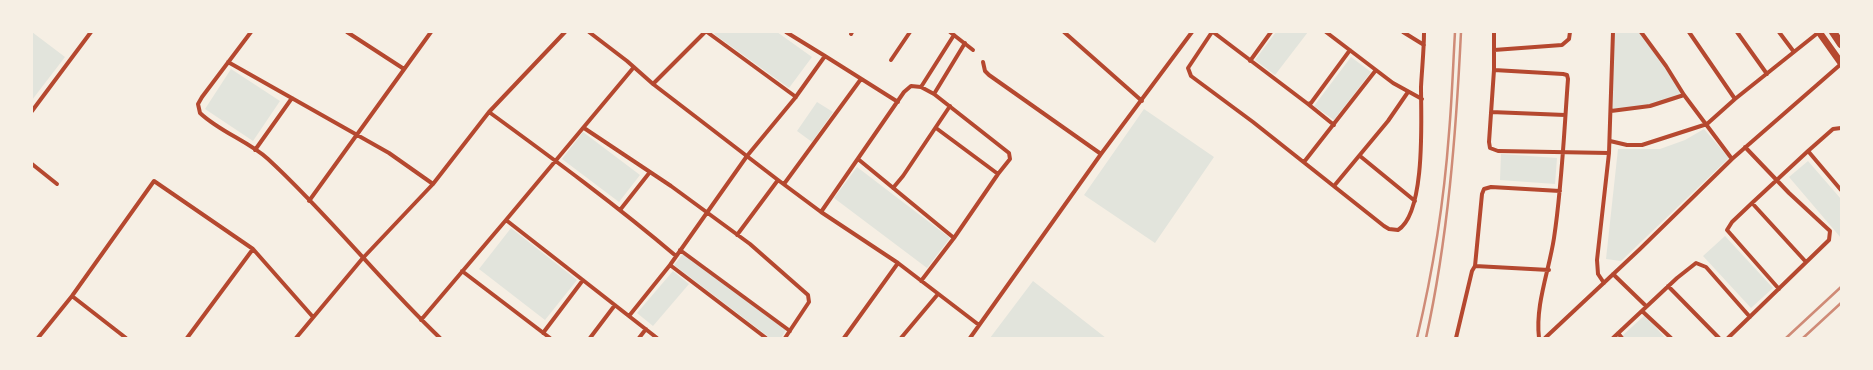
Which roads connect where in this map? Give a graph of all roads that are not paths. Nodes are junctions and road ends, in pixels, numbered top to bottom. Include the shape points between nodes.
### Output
1 (91, 32) edge
2 (251, 32) edge
3 (348, 32) edge
4 (431, 32) edge
5 (565, 32) edge
6 (589, 32) edge
7 (706, 32) edge
8 (786, 32) edge
9 (910, 32) edge
10 (950, 32) edge
11 (1064, 32) edge
12 (1192, 32) edge
13 (1213, 32) edge
14 (1271, 32) edge
15 (1326, 32) edge
16 (1404, 32) edge
17 (1424, 32) edge
18 (1494, 32) edge
19 (1570, 32) edge
20 (1613, 32) edge
21 (1641, 32) edge
22 (1689, 32) edge
23 (1737, 32) edge
24 (1779, 32) edge
25 (1819, 32) edge
26 (1833, 32) edge
27 (954, 35) junction
28 (965, 43) junction
29 (1841, 44) edge
30 (1424, 45) junction
31 (973, 50) dead end
32 (1350, 50) junction
33 (1494, 50) junction
34 (1794, 52) junction
35 (825, 56) junction
36 (891, 60) dead end
37 (1250, 61) junction
38 (228, 62) junction
39 (984, 62) dead end
40 (1841, 64) edge
41 (634, 67) junction
42 (404, 69) junction
43 (1376, 70) junction
44 (1494, 70) junction
45 (1767, 74) junction
46 (861, 79) junction
47 (653, 84) junction
48 (921, 87) junction
49 (1408, 92) junction
50 (934, 94) junction
51 (1684, 95) junction
52 (796, 97) junction
53 (292, 98) junction
54 (1422, 99) junction
55 (1735, 99) junction
56 (1142, 101) junction
57 (898, 102) junction
58 (1308, 104) junction
59 (950, 106) junction
60 (32, 111) edge
61 (1611, 111) junction
62 (489, 112) junction
63 (1491, 112) junction
64 (1565, 116) junction
65 (1334, 124) junction
66 (1707, 124) junction
67 (584, 128) junction
68 (936, 128) junction
69 (1841, 128) edge
70 (358, 134) junction
71 (1610, 141) junction
72 (1745, 147) junction
73 (255, 150) junction
74 (1808, 152) junction
75 (1562, 153) junction
76 (1609, 153) junction
77 (1101, 154) junction
78 (747, 156) junction
79 (1360, 156) junction
80 (1732, 159) junction
81 (858, 160) junction
82 (555, 161) junction
83 (1304, 162) junction
84 (32, 164) edge
85 (650, 172) junction
86 (998, 174) junction
87 (778, 180) junction
88 (1777, 180) junction
89 (57, 184) dead end
90 (433, 184) junction
91 (784, 184) junction
92 (1334, 186) junction
93 (893, 188) junction
94 (1841, 190) edge
95 (1560, 191) junction
96 (309, 201) junction
97 (1415, 201) junction
98 (1752, 203) junction
99 (620, 210) junction
100 (821, 212) junction
101 (708, 213) junction
102 (506, 220) junction
103 (737, 235) junction
104 (954, 238) junction
105 (253, 249) junction
106 (680, 250) junction
107 (676, 256) junction
108 (362, 260) junction
109 (1806, 262) junction
110 (898, 263) junction
111 (670, 265) junction
112 (1475, 266) junction
113 (1549, 270) junction
114 (462, 271) junction
115 (1613, 274) junction
116 (583, 280) junction
117 (921, 281) junction
118 (1604, 283) junction
119 (1668, 286) junction
120 (1779, 289) junction
121 (938, 294) junction
122 (72, 296) junction
123 (615, 305) junction
124 (1646, 306) junction
125 (1642, 310) junction
126 (629, 316) junction
127 (313, 317) junction
128 (1750, 317) junction
129 (421, 320) junction
130 (979, 325) junction
131 (646, 329) junction
132 (790, 331) junction
133 (544, 333) junction
134 (1618, 333) junction
135 (38, 338) edge
136 (126, 338) edge
137 (187, 338) edge
138 (296, 338) edge
139 (440, 338) edge
140 (550, 338) edge
141 (590, 338) edge
142 (639, 338) edge
143 (657, 338) edge
144 (766, 338) edge
145 (785, 338) edge
146 (844, 338) edge
147 (901, 338) edge
148 (970, 338) edge
149 (1456, 338) edge
150 (1539, 338) edge
151 (1545, 338) edge
152 (1614, 338) edge
153 (1622, 338) edge
154 (1671, 338) edge
155 (1719, 338) edge
156 (1728, 338) edge

1 - 60 street
2 - 38 street
3 - 42 street
4 - 42 street
5 - 62 street
6 - 41 street
7 - 47 street
7 - 52 street
8 - 35 street
9 - 36 street
10 - 27 street
11 - 56 street
12 - 56 street
13 - 37 street
13 - 83 street via 1190,62 1188,72
14 - 37 street
15 - 32 street
16 - 30 street
17 - 30 street
18 - 33 street
19 - 33 street via 1562,46
20 - 61 street
21 - 51 street
22 - 55 street
23 - 45 street
24 - 34 street
25 - 34 street
25 - 40 street
26 - 29 main road
27 - 28 street
27 - 48 street
28 - 31 street
28 - 50 street
30 - 54 street
32 - 43 street
32 - 58 street
33 - 44 street
34 - 45 street
35 - 46 street
35 - 52 street
37 - 58 street
38 - 53 street
38 - 73 street via 202,97 198,108 204,117
39 - 77 street via 985,71 989,75
40 - 72 street
41 - 47 street
41 - 67 street
42 - 70 street
43 - 49 street
43 - 65 street
44 - 63 street
44 - 64 street via 1567,75
45 - 55 street
46 - 57 street
46 - 91 street
47 - 78 street
48 - 50 street
48 - 57 street via 911,86
49 - 54 street
49 - 79 street
50 - 59 street
51 - 61 street via 1650,106
51 - 66 street
52 - 78 street
53 - 70 street
53 - 73 street
54 - 97 street via 1420,164
55 - 66 street
56 - 77 street
57 - 81 street
58 - 65 street
59 - 68 street
59 - 86 street via 1009,153 1010,159
61 - 71 street
62 - 82 street
62 - 90 street
63 - 64 street
63 - 75 street via 1490,148 1498,151
64 - 75 street
65 - 83 street
66 - 71 street via 1642,145
66 - 80 street
67 - 82 street
67 - 85 street
68 - 86 street
68 - 93 street
69 - 74 street via 1833,129
70 - 90 street via 389,152
70 - 96 street
71 - 76 street
72 - 80 street
72 - 88 street
73 - 96 street
74 - 88 street
74 - 94 street
75 - 76 street
75 - 95 street
76 - 118 street via 1597,260 1598,274
77 - 130 street
78 - 87 street
78 - 101 street
79 - 92 street
79 - 97 street
80 - 115 street
81 - 93 street
81 - 100 street
82 - 99 street
82 - 102 street
83 - 92 street
84 - 89 street
85 - 99 street
85 - 101 street
86 - 104 street
87 - 91 street
87 - 103 street
88 - 98 street
88 - 109 street via 1830,231 1829,240
90 - 108 street
91 - 100 street
92 - 97 street via 1389,229 1398,230 1403,227
93 - 104 street
95 - 112 street via 1491,187 1484,189
95 - 113 street
96 - 108 street
98 - 109 street
98 - 120 street via 1727,230
99 - 107 street
100 - 110 street
101 - 103 street
101 - 106 street
102 - 114 street
102 - 116 street
103 - 132 street via 808,295 809,302
104 - 117 street
105 - 122 street via 154,181
105 - 127 street
105 - 137 street
106 - 107 street
106 - 132 street
107 - 111 street
108 - 127 street
108 - 129 street
109 - 120 street
110 - 117 street
110 - 146 street
111 - 126 street
111 - 144 street
112 - 113 street
112 - 149 street
113 - 150 street via 1538,318
114 - 129 street
114 - 133 street
115 - 118 street
115 - 124 street
116 - 123 street
116 - 133 street
117 - 121 street
118 - 151 street
119 - 124 street
119 - 128 street via 1692,265 1702,264
119 - 155 street
120 - 128 street
121 - 130 street
121 - 147 street
122 - 135 street
122 - 136 street
123 - 126 street
123 - 141 street
124 - 125 street
125 - 134 street
125 - 154 street
126 - 131 street
127 - 138 street
128 - 156 street
129 - 139 street
130 - 148 street
131 - 142 street
131 - 143 street
132 - 145 street
133 - 140 street
134 - 152 street
134 - 153 street

